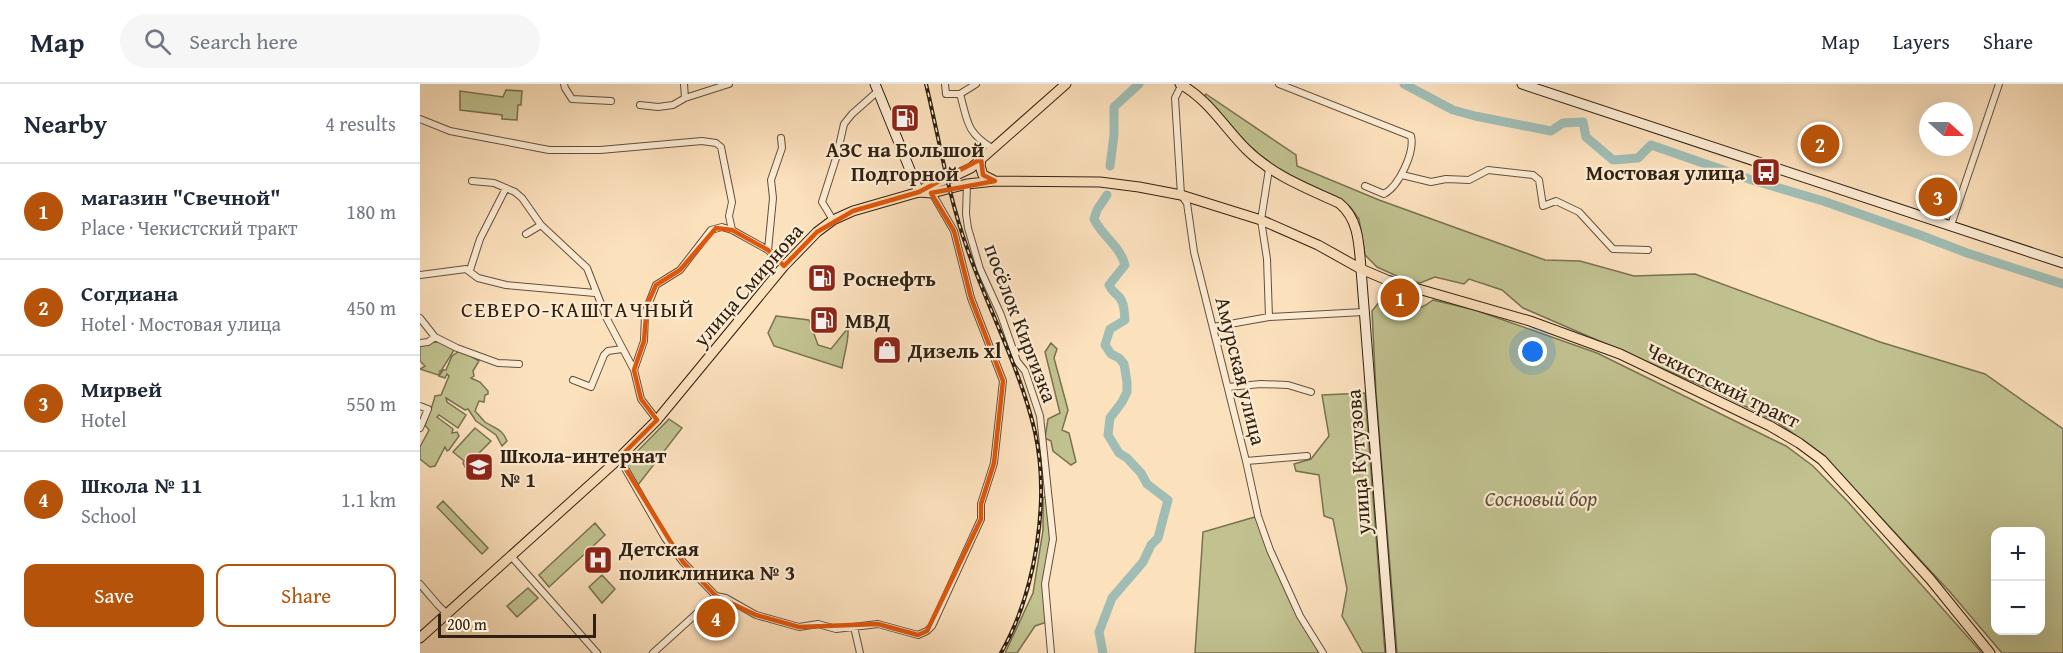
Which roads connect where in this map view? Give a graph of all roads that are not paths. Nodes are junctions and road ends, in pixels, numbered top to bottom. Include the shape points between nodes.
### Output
1 (564, 84) edge
2 (684, 84) edge
3 (729, 84) edge
4 (945, 84) edge
5 (976, 84) edge
6 (1066, 84) edge
7 (1181, 84) edge
8 (1279, 84) edge
9 (1522, 84) edge
10 (1999, 84) edge
11 (877, 88) edge
12 (960, 94) junction
13 (685, 98) junction
14 (610, 101) dead end
15 (640, 105) dead end
16 (420, 118) edge
17 (782, 138) dead end
18 (992, 148) junction
19 (981, 159) junction
20 (1269, 169) junction
21 (1402, 175) junction
22 (472, 181) dead end
23 (995, 181) junction
24 (967, 184) junction
25 (1365, 186) dead end
26 (506, 188) junction
27 (919, 192) junction
28 (933, 193) junction
29 (1181, 195) junction
30 (833, 220) junction
31 (1261, 220) junction
32 (541, 225) junction
33 (1951, 225) junction
34 (732, 230) junction
35 (526, 234) dead end
36 (768, 250) junction
37 (1648, 250) dead end
38 (2063, 263) edge
39 (784, 266) junction
40 (1361, 269) junction
41 (470, 270) junction
42 (420, 276) edge
43 (595, 293) junction
44 (1364, 312) junction
45 (1269, 317) junction
46 (420, 318) edge
47 (1213, 327) junction
48 (435, 337) junction
49 (420, 343) edge
50 (622, 349) junction
51 (519, 364) dead end
52 (634, 370) junction
53 (573, 380) dead end
54 (1228, 387) junction
55 (1311, 392) dead end
56 (420, 406) edge
57 (657, 420) junction
58 (420, 428) edge
59 (1307, 456) dead end
60 (619, 458) junction
61 (1246, 461) junction
62 (511, 556) junction
63 (420, 584) edge
64 (716, 596) junction
65 (447, 614) junction
66 (854, 627) junction
67 (420, 638) edge
68 (597, 653) edge
69 (653, 653) edge
70 (860, 653) edge
71 (1051, 653) edge
72 (1323, 653) edge
73 (1390, 653) edge
74 (1990, 653) edge

1 - 14 street via 572,99
2 - 13 street
3 - 13 street
4 - 12 street via 946,93
5 - 12 street
6 - 18 main road
7 - 20 main road
7 - 29 street, Амурская улица via 1175,98
8 - 21 street via 1409,134 1412,147
9 - 33 street
10 - 33 street
11 - 27 street
11 - 30 street via 844,124 822,202
12 - 18 street via 970,129
13 - 15 street via 673,105
16 - 34 street via 450,131 549,150 716,143 721,147 732,202
17 - 36 street via 771,180
18 - 19 main road
19 - 23 main road via 983,175
19 - 27 main road via 960,174
20 - 31 street
20 - 40 main road via 1347,209 1358,237
21 - 25 street via 1384,194
21 - 37 street via 1431,182 1472,180 1488,170 1533,175 1539,180 1543,206 1556,201 1579,212 1613,249
22 - 26 street
23 - 24 main road, Чекистский тракт
23 - 29 main road, Чекистский тракт via 1100,182
24 - 28 main road, Чекистский тракт
24 - 71 street, посёлок Киргизка via 968,228 980,269 1017,361 1025,370 1040,416 1053,539 1045,584
26 - 32 street via 522,198
26 - 41 street
27 - 28 main road, Чекистский тракт
27 - 30 main road, улица Смирнова
28 - 66 street via 954,231 971,298 1003,381 994,463 981,504 981,519 932,626 918,635 878,624
29 - 31 main road, Чекистский тракт
29 - 47 street, Амурская улица via 1187,203 1194,252
30 - 39 main road, улица Смирнова
31 - 40 main road, Чекистский тракт
31 - 45 street
32 - 35 street
32 - 43 street via 587,268
33 - 38 street
34 - 36 street
34 - 52 street via 711,230 680,270 656,285 645,313 644,340
36 - 39 street
39 - 57 main road, улица Смирнова
40 - 44 street, улица Кутузова
40 - 74 main road, Чекистский тракт via 1530,321 1620,354 1799,443 1822,460
41 - 42 street
41 - 43 street via 478,278 506,285
43 - 50 street
44 - 45 street
44 - 73 street, улица Кутузова
45 - 47 street
46 - 48 street
47 - 54 street, Амурская улица
48 - 49 street
48 - 51 street via 498,363
50 - 52 street
50 - 53 street via 604,354 591,387
52 - 57 street via 641,399
54 - 55 street via 1288,385
54 - 61 street, Амурская улица
56 - 58 street via 428,409
57 - 60 main road, улица Смирнова
59 - 61 street
60 - 62 main road, улица Смирнова
60 - 64 street via 665,538
61 - 72 street, Амурская улица via 1270,550 1300,616
62 - 65 main road, улица Смирнова
62 - 68 street
63 - 65 street
64 - 66 street via 756,615 799,627
64 - 69 street
65 - 67 main road, улица Смирнова
66 - 70 street

